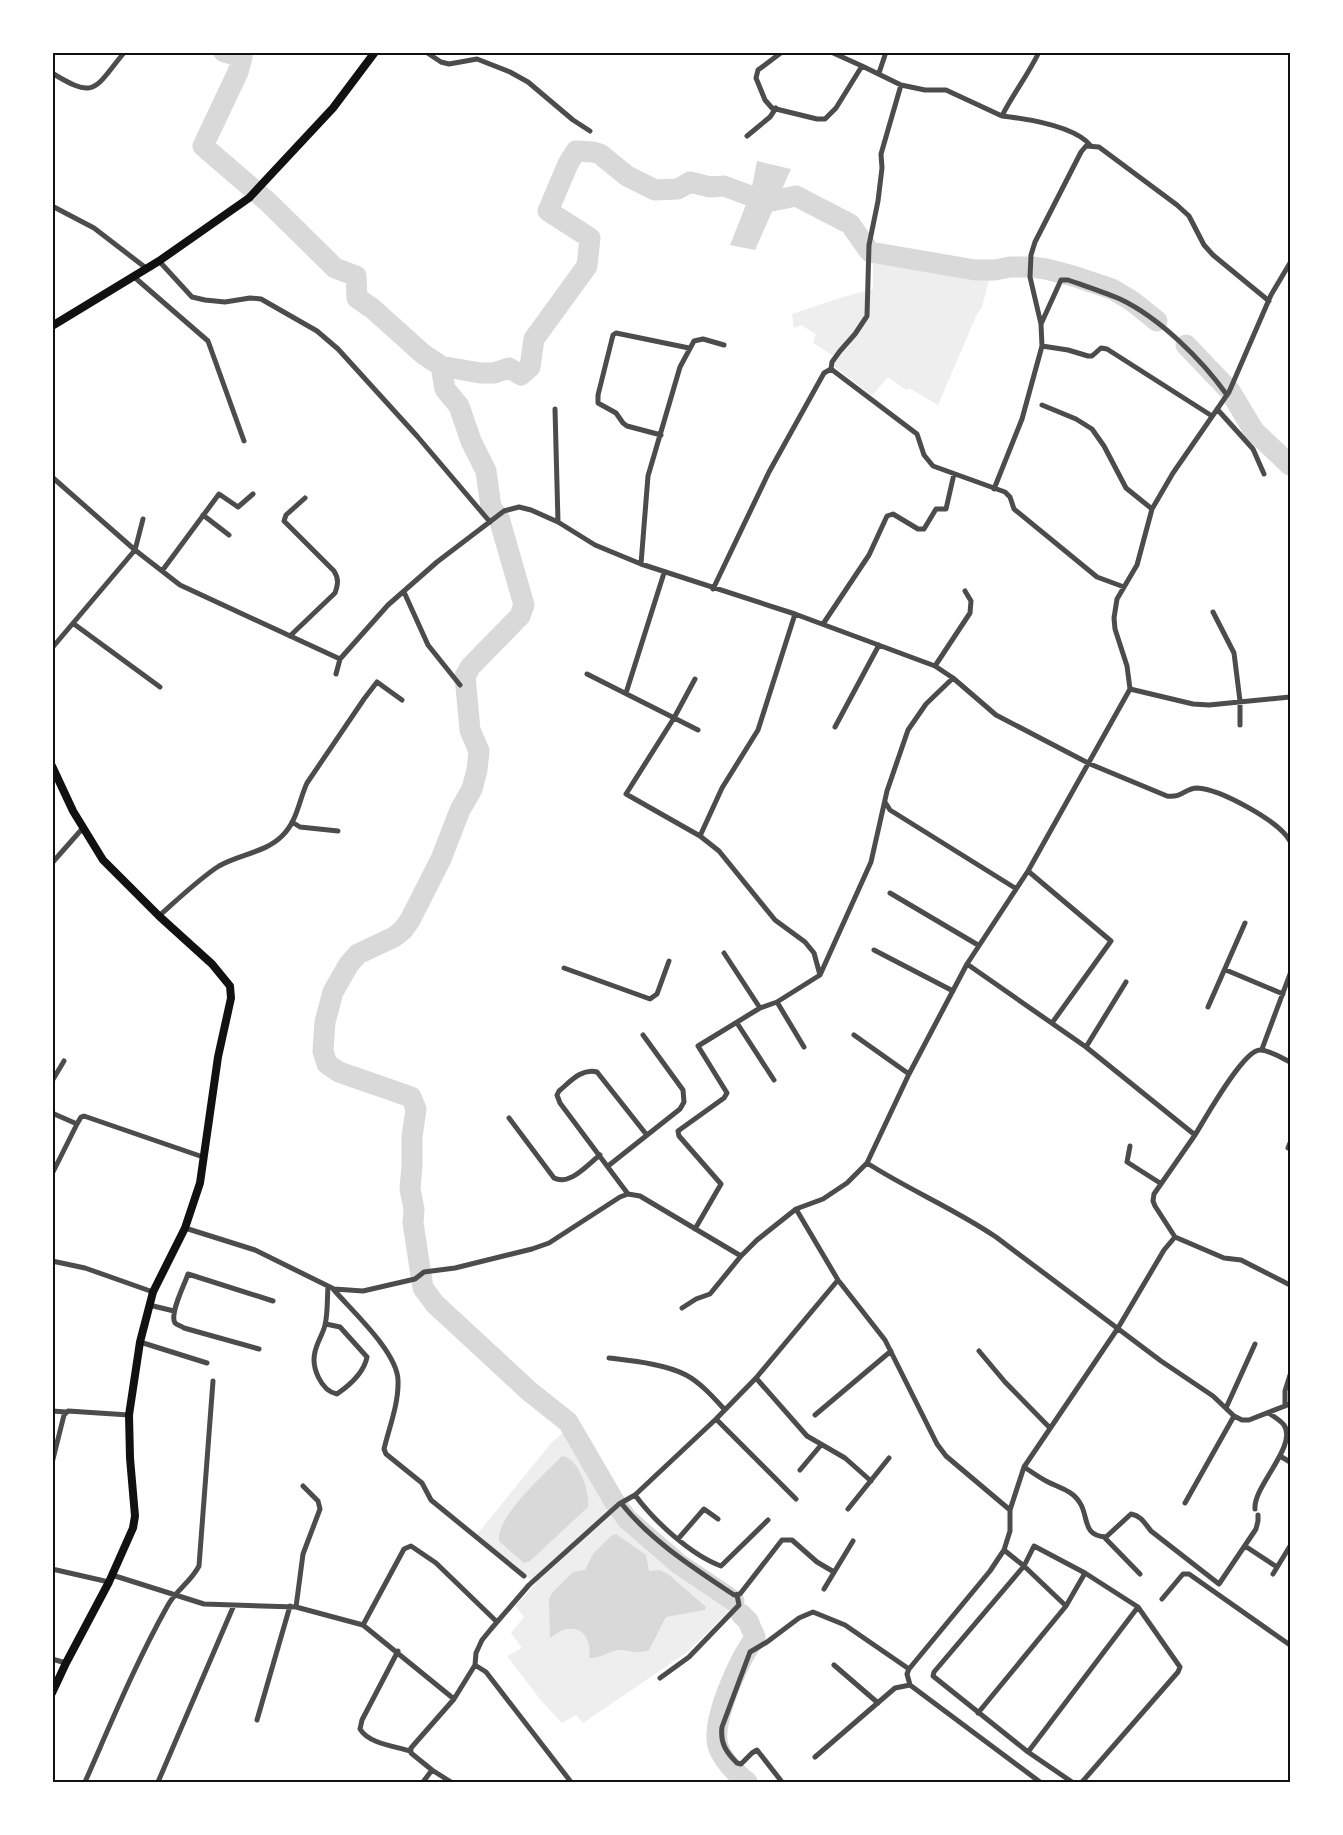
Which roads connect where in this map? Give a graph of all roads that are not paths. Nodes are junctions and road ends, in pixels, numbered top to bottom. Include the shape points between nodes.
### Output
1 (375, 52) edge
2 (426, 52) edge
3 (782, 52) edge
4 (831, 52) edge
5 (885, 52) edge
6 (1038, 52) edge
7 (123, 54) edge
8 (862, 66) junction
9 (52, 73) edge
10 (879, 73) junction
11 (902, 85) junction
12 (776, 108) junction
13 (1002, 116) junction
14 (590, 131) dead end
15 (747, 136) dead end
16 (1091, 146) junction
17 (52, 206) edge
18 (159, 261) junction
19 (1290, 263) edge
20 (146, 268) junction
21 (133, 276) junction
22 (1269, 301) junction
23 (1041, 324) junction
24 (52, 326) edge
25 (724, 345) dead end
26 (1042, 346) junction
27 (689, 348) junction
28 (831, 369) junction
29 (1228, 393) junction
30 (1042, 405) dead end
31 (555, 409) dead end
32 (1217, 409) junction
33 (1212, 416) junction
34 (661, 435) junction
35 (244, 441) dead end
36 (954, 474) junction
37 (1264, 474) dead end
38 (52, 477) edge
39 (994, 489) junction
40 (252, 494) dead end
41 (305, 498) dead end
42 (1152, 510) junction
43 (203, 515) junction
44 (143, 519) dead end
45 (490, 522) junction
46 (558, 522) junction
47 (229, 535) dead end
48 (135, 550) junction
49 (641, 564) junction
50 (162, 571) junction
51 (664, 573) junction
52 (1124, 587) junction
53 (712, 589) junction
54 (966, 591) dead end
55 (404, 592) junction
56 (1213, 612) dead end
57 (795, 614) junction
58 (74, 624) junction
59 (823, 624) junction
60 (290, 636) junction
61 (879, 645) junction
62 (52, 648) edge
63 (340, 659) junction
64 (935, 666) junction
65 (336, 674) dead end
66 (587, 674) dead end
67 (952, 678) junction
68 (695, 679) dead end
69 (460, 685) dead end
70 (160, 687) dead end
71 (1130, 689) junction
72 (626, 693) junction
73 (1290, 697) edge
74 (402, 700) dead end
75 (1240, 701) junction
76 (674, 718) junction
77 (1240, 724) dead end
78 (835, 727) dead end
79 (698, 730) dead end
80 (1090, 764) junction
81 (52, 766) edge
82 (884, 801) junction
83 (292, 822) junction
84 (82, 829) junction
85 (338, 831) dead end
86 (700, 836) junction
87 (1290, 841) edge
88 (52, 862) edge
89 (1028, 871) junction
90 (1015, 888) junction
91 (890, 893) dead end
92 (159, 916) junction
93 (1245, 923) dead end
94 (978, 945) junction
95 (874, 950) dead end
96 (724, 953) dead end
97 (669, 961) dead end
98 (967, 964) junction
99 (564, 968) dead end
100 (1226, 970) junction
101 (1290, 974) edge
102 (820, 975) junction
103 (1126, 982) dead end
104 (953, 991) junction
105 (1283, 994) junction
106 (777, 1002) junction
107 (1208, 1007) dead end
108 (760, 1008) junction
109 (737, 1023) junction
110 (1052, 1023) junction
111 (643, 1035) dead end
112 (854, 1035) dead end
113 (804, 1047) dead end
114 (1086, 1047) junction
115 (1262, 1049) junction
116 (64, 1061) dead end
117 (1290, 1062) edge
118 (909, 1074) junction
119 (774, 1080) dead end
120 (52, 1081) edge
121 (52, 1113) edge
122 (508, 1118) dead end
123 (77, 1124) junction
124 (646, 1134) junction
125 (1195, 1135) junction
126 (1130, 1146) dead end
127 (600, 1155) junction
128 (203, 1157) junction
129 (867, 1163) junction
130 (608, 1166) junction
131 (52, 1172) edge
132 (1160, 1183) junction
133 (628, 1194) junction
134 (796, 1209) junction
135 (185, 1228) junction
136 (694, 1228) junction
137 (1175, 1237) junction
138 (741, 1256) junction
139 (52, 1262) edge
140 (838, 1280) junction
141 (1290, 1285) edge
142 (331, 1288) junction
143 (153, 1292) junction
144 (273, 1302) dead end
145 (149, 1305) junction
146 (682, 1308) dead end
147 (174, 1311) junction
148 (326, 1324) junction
149 (1118, 1328) junction
150 (140, 1342) junction
151 (1255, 1344) dead end
152 (259, 1349) dead end
153 (891, 1351) junction
154 (979, 1351) dead end
155 (609, 1358) dead end
156 (207, 1363) dead end
157 (1290, 1375) edge
158 (756, 1378) junction
159 (213, 1381) dead end
160 (1288, 1405) edge
161 (1226, 1408) junction
162 (725, 1410) junction
163 (52, 1411) edge
164 (66, 1412) junction
165 (1269, 1413) junction
166 (129, 1415) junction
167 (815, 1415) dead end
168 (1234, 1416) junction
169 (716, 1419) junction
170 (1049, 1428) junction
171 (822, 1445) junction
172 (1280, 1456) junction
173 (889, 1458) dead end
174 (1290, 1462) edge
175 (52, 1463) edge
176 (1024, 1467) junction
177 (800, 1470) dead end
178 (871, 1480) junction
179 (303, 1486) dead end
180 (635, 1495) junction
181 (796, 1499) dead end
182 (1185, 1503) dead end
183 (618, 1505) junction
184 (848, 1509) dead end
185 (1010, 1510) junction
186 (718, 1519) dead end
187 (768, 1520) dead end
188 (1104, 1537) junction
189 (678, 1539) junction
190 (853, 1541) dead end
191 (1245, 1546) junction
192 (1290, 1546) edge
193 (1004, 1550) junction
194 (1192, 1564) junction
195 (1024, 1566) junction
196 (1277, 1567) junction
197 (52, 1569) edge
198 (834, 1572) junction
199 (1085, 1573) junction
200 (1186, 1573) junction
201 (1140, 1574) dead end
202 (1272, 1574) dead end
203 (524, 1576) dead end
204 (110, 1579) junction
205 (824, 1589) dead end
206 (174, 1595) junction
207 (737, 1595) junction
208 (1162, 1599) dead end
209 (234, 1605) junction
210 (293, 1606) junction
211 (1066, 1606) junction
212 (1138, 1607) junction
213 (497, 1622) junction
214 (363, 1625) junction
215 (1290, 1645) edge
216 (398, 1652) junction
217 (52, 1659) edge
218 (66, 1663) junction
219 (475, 1665) junction
220 (834, 1665) dead end
221 (909, 1669) junction
222 (660, 1678) dead end
223 (910, 1685) junction
224 (52, 1693) edge
225 (454, 1699) junction
226 (878, 1703) junction
227 (978, 1713) junction
228 (257, 1720) dead end
229 (410, 1751) junction
230 (1028, 1752) junction
231 (815, 1757) dead end
232 (432, 1770) junction
233 (1064, 1777) junction
234 (85, 1782) edge
235 (158, 1782) edge
236 (423, 1782) edge
237 (451, 1782) edge
238 (571, 1782) edge
239 (782, 1782) edge
240 (1040, 1782) edge
241 (1059, 1782) edge
242 (1072, 1782) edge
243 (1082, 1782) edge

1 - 18 main road via 333,108 249,198
2 - 14 street via 449,64 477,59 510,72
3 - 12 street via 758,70 756,78 768,104
4 - 8 street
5 - 10 street
6 - 13 street
7 - 9 street via 96,86 87,89
8 - 10 street
8 - 12 street via 825,119
10 - 11 street
11 - 13 street via 946,90
11 - 28 street via 881,154 878,201 868,245 867,316
12 - 15 street
13 - 16 street via 1062,129 1080,136
16 - 22 street via 1099,147 1177,205 1189,216 1213,255
16 - 23 street via 1081,152 1035,242 1030,277
17 - 20 street via 94,228
18 - 20 main road
18 - 45 street via 192,297 225,302 261,299 338,349
19 - 22 street
20 - 21 main road
21 - 24 main road
21 - 35 street via 208,341
22 - 29 street
23 - 26 street
23 - 29 street via 1061,280 1068,279 1121,300 1164,329
25 - 27 street via 703,339 694,341
26 - 33 street via 1088,356 1101,348 1107,349
26 - 39 street via 1022,419
27 - 34 street
27 - 34 street via 613,335 598,403 616,413 627,426
28 - 36 street via 916,434 928,462
28 - 53 street via 824,374 769,472
29 - 32 street
30 - 42 street via 1092,429 1126,488
31 - 46 street
32 - 33 street
32 - 37 street via 1252,449
33 - 42 street
34 - 49 street via 648,476
36 - 39 street
36 - 59 street via 946,509 936,509 924,529 893,514 887,516 869,555
38 - 48 street
39 - 52 street via 1005,492 1014,509 1097,577
40 - 43 street via 238,507 221,493
41 - 60 street via 284,521 338,578 335,593
42 - 52 street via 1137,565
43 - 47 street
43 - 50 street
44 - 48 street
45 - 46 street via 519,507
45 - 55 street
46 - 49 street
48 - 50 street
48 - 58 street
49 - 51 street
50 - 60 street via 180,585
51 - 53 street
51 - 72 street
52 - 71 street via 1114,618
53 - 57 street
54 - 64 street via 971,601 970,613
55 - 63 street via 372,621
55 - 69 street via 428,645
56 - 75 street via 1234,652
57 - 59 street
57 - 86 street via 758,730 722,788
58 - 62 street
58 - 70 street
59 - 61 street
60 - 63 street
61 - 64 street
61 - 78 street
63 - 65 street
64 - 67 street
66 - 72 street
67 - 80 street via 996,715
67 - 82 street via 913,721
68 - 76 street
71 - 75 street via 1193,704
71 - 80 street
72 - 76 street
73 - 75 street
74 - 83 street via 377,682 308,783
75 - 77 street
76 - 79 street
76 - 86 street via 626,794
80 - 87 street via 1167,796 1178,797 1198,788 1221,796 1266,818
80 - 89 street
81 - 84 main road
82 - 90 street via 890,810
82 - 102 street via 871,862
83 - 85 street via 300,827
83 - 92 street via 282,836 253,853 220,865
84 - 88 street
84 - 92 main road via 115,874
86 - 102 street via 719,851 775,920 805,942 814,953
89 - 90 street
89 - 110 street via 1111,939 1110,946
90 - 94 street
91 - 94 street
92 - 128 main road via 212,964 230,986
93 - 100 street
94 - 98 street
95 - 104 street
96 - 108 street
97 - 99 street via 657,994 650,999
98 - 104 street
98 - 110 street
100 - 105 street
100 - 107 street
101 - 105 street
102 - 106 street
103 - 114 street
104 - 118 street
105 - 115 street
106 - 108 street
106 - 113 street
108 - 109 street
109 - 119 street
109 - 136 street via 698,1046 726,1096 678,1131 721,1184
110 - 114 street
111 - 124 street via 685,1095 680,1109
112 - 118 street
114 - 125 street
115 - 117 street
115 - 125 street via 1251,1052 1240,1063
116 - 120 street
118 - 129 street
121 - 123 street
122 - 127 street via 554,1178 568,1180
123 - 128 street via 84,1116
123 - 131 street
124 - 127 street via 597,1072 583,1072 557,1095
124 - 130 street
125 - 132 street
126 - 132 street via 1126,1162
127 - 130 street
128 - 135 main road via 200,1183
129 - 134 street via 831,1194
129 - 149 street via 969,1219
130 - 133 street
132 - 137 street via 1153,1200
133 - 136 street via 640,1196
133 - 142 street via 532,1250 424,1272 415,1279 363,1291
134 - 138 street
134 - 140 street
135 - 142 street via 255,1250
135 - 143 main road
136 - 138 street
137 - 141 street via 1224,1258 1241,1260
137 - 149 street
138 - 146 street via 710,1294
139 - 143 street via 85,1268
140 - 153 street
140 - 158 street
142 - 148 street
142 - 203 street via 386,1350 396,1368 398,1389 386,1454 422,1483 431,1500
143 - 145 main road
144 - 147 street via 188,1274
145 - 147 street
145 - 150 main road
147 - 152 street via 173,1320 184,1328
148 - 148 street via 314,1362 320,1380 330,1393 337,1394 350,1385 366,1365 367,1357 340,1327
149 - 161 street
149 - 170 street
150 - 156 street
150 - 166 main road
151 - 161 street
153 - 167 street
153 - 185 street via 930,1432 946,1456
154 - 170 street
155 - 162 street via 683,1374
157 - 160 street via 1285,1391
158 - 162 street
158 - 171 street via 807,1436
159 - 206 street via 199,1566 193,1578
160 - 165 street
161 - 168 street
162 - 169 street
163 - 164 street
164 - 166 street
164 - 175 street
165 - 168 street via 1249,1420
165 - 172 street via 1286,1430
166 - 204 main road via 135,1516
168 - 182 street
169 - 180 street
169 - 181 street
170 - 176 street
171 - 177 street
171 - 178 street
172 - 174 street
172 - 191 street via 1256,1500 1258,1525
173 - 178 street
176 - 185 street
176 - 188 street via 1070,1492 1080,1503 1087,1527
178 - 184 street
179 - 210 street via 318,1501 320,1509 303,1554
180 - 183 street
180 - 189 street
183 - 207 street via 677,1556
183 - 213 street via 529,1586
185 - 193 street via 1010,1531
186 - 189 street via 704,1509
187 - 189 street via 721,1566
188 - 194 street via 1134,1514
188 - 201 street
190 - 198 street
191 - 194 street via 1221,1583
191 - 196 street
192 - 196 street
193 - 195 street
193 - 221 street
194 - 200 street
195 - 199 street via 1036,1546
195 - 211 street
195 - 227 street via 933,1674
196 - 202 street
197 - 204 street
198 - 205 street
198 - 207 street via 786,1539
199 - 211 street
199 - 212 street
200 - 208 street
200 - 215 street
204 - 206 street
204 - 218 main road
206 - 209 street via 204,1604
206 - 234 street via 142,1654
207 - 222 street via 739,1605 689,1657
209 - 210 street
209 - 235 street
210 - 214 street
210 - 228 street
211 - 227 street
212 - 230 street
212 - 243 street via 1179,1669
213 - 214 street via 436,1563 411,1546 404,1549
213 - 219 street via 482,1640
214 - 216 street
216 - 225 street
216 - 229 street via 360,1729 374,1740
217 - 218 street
218 - 224 main road
219 - 225 street
219 - 238 street via 486,1672
220 - 226 street
221 - 223 street
221 - 239 street via 845,1625 813,1612 750,1652 722,1727 722,1743 736,1764 757,1750
223 - 226 street via 895,1688
223 - 240 street
225 - 229 street
226 - 231 street
227 - 230 street
229 - 232 street
230 - 233 street
232 - 236 street
232 - 237 street
233 - 241 street
233 - 242 street

